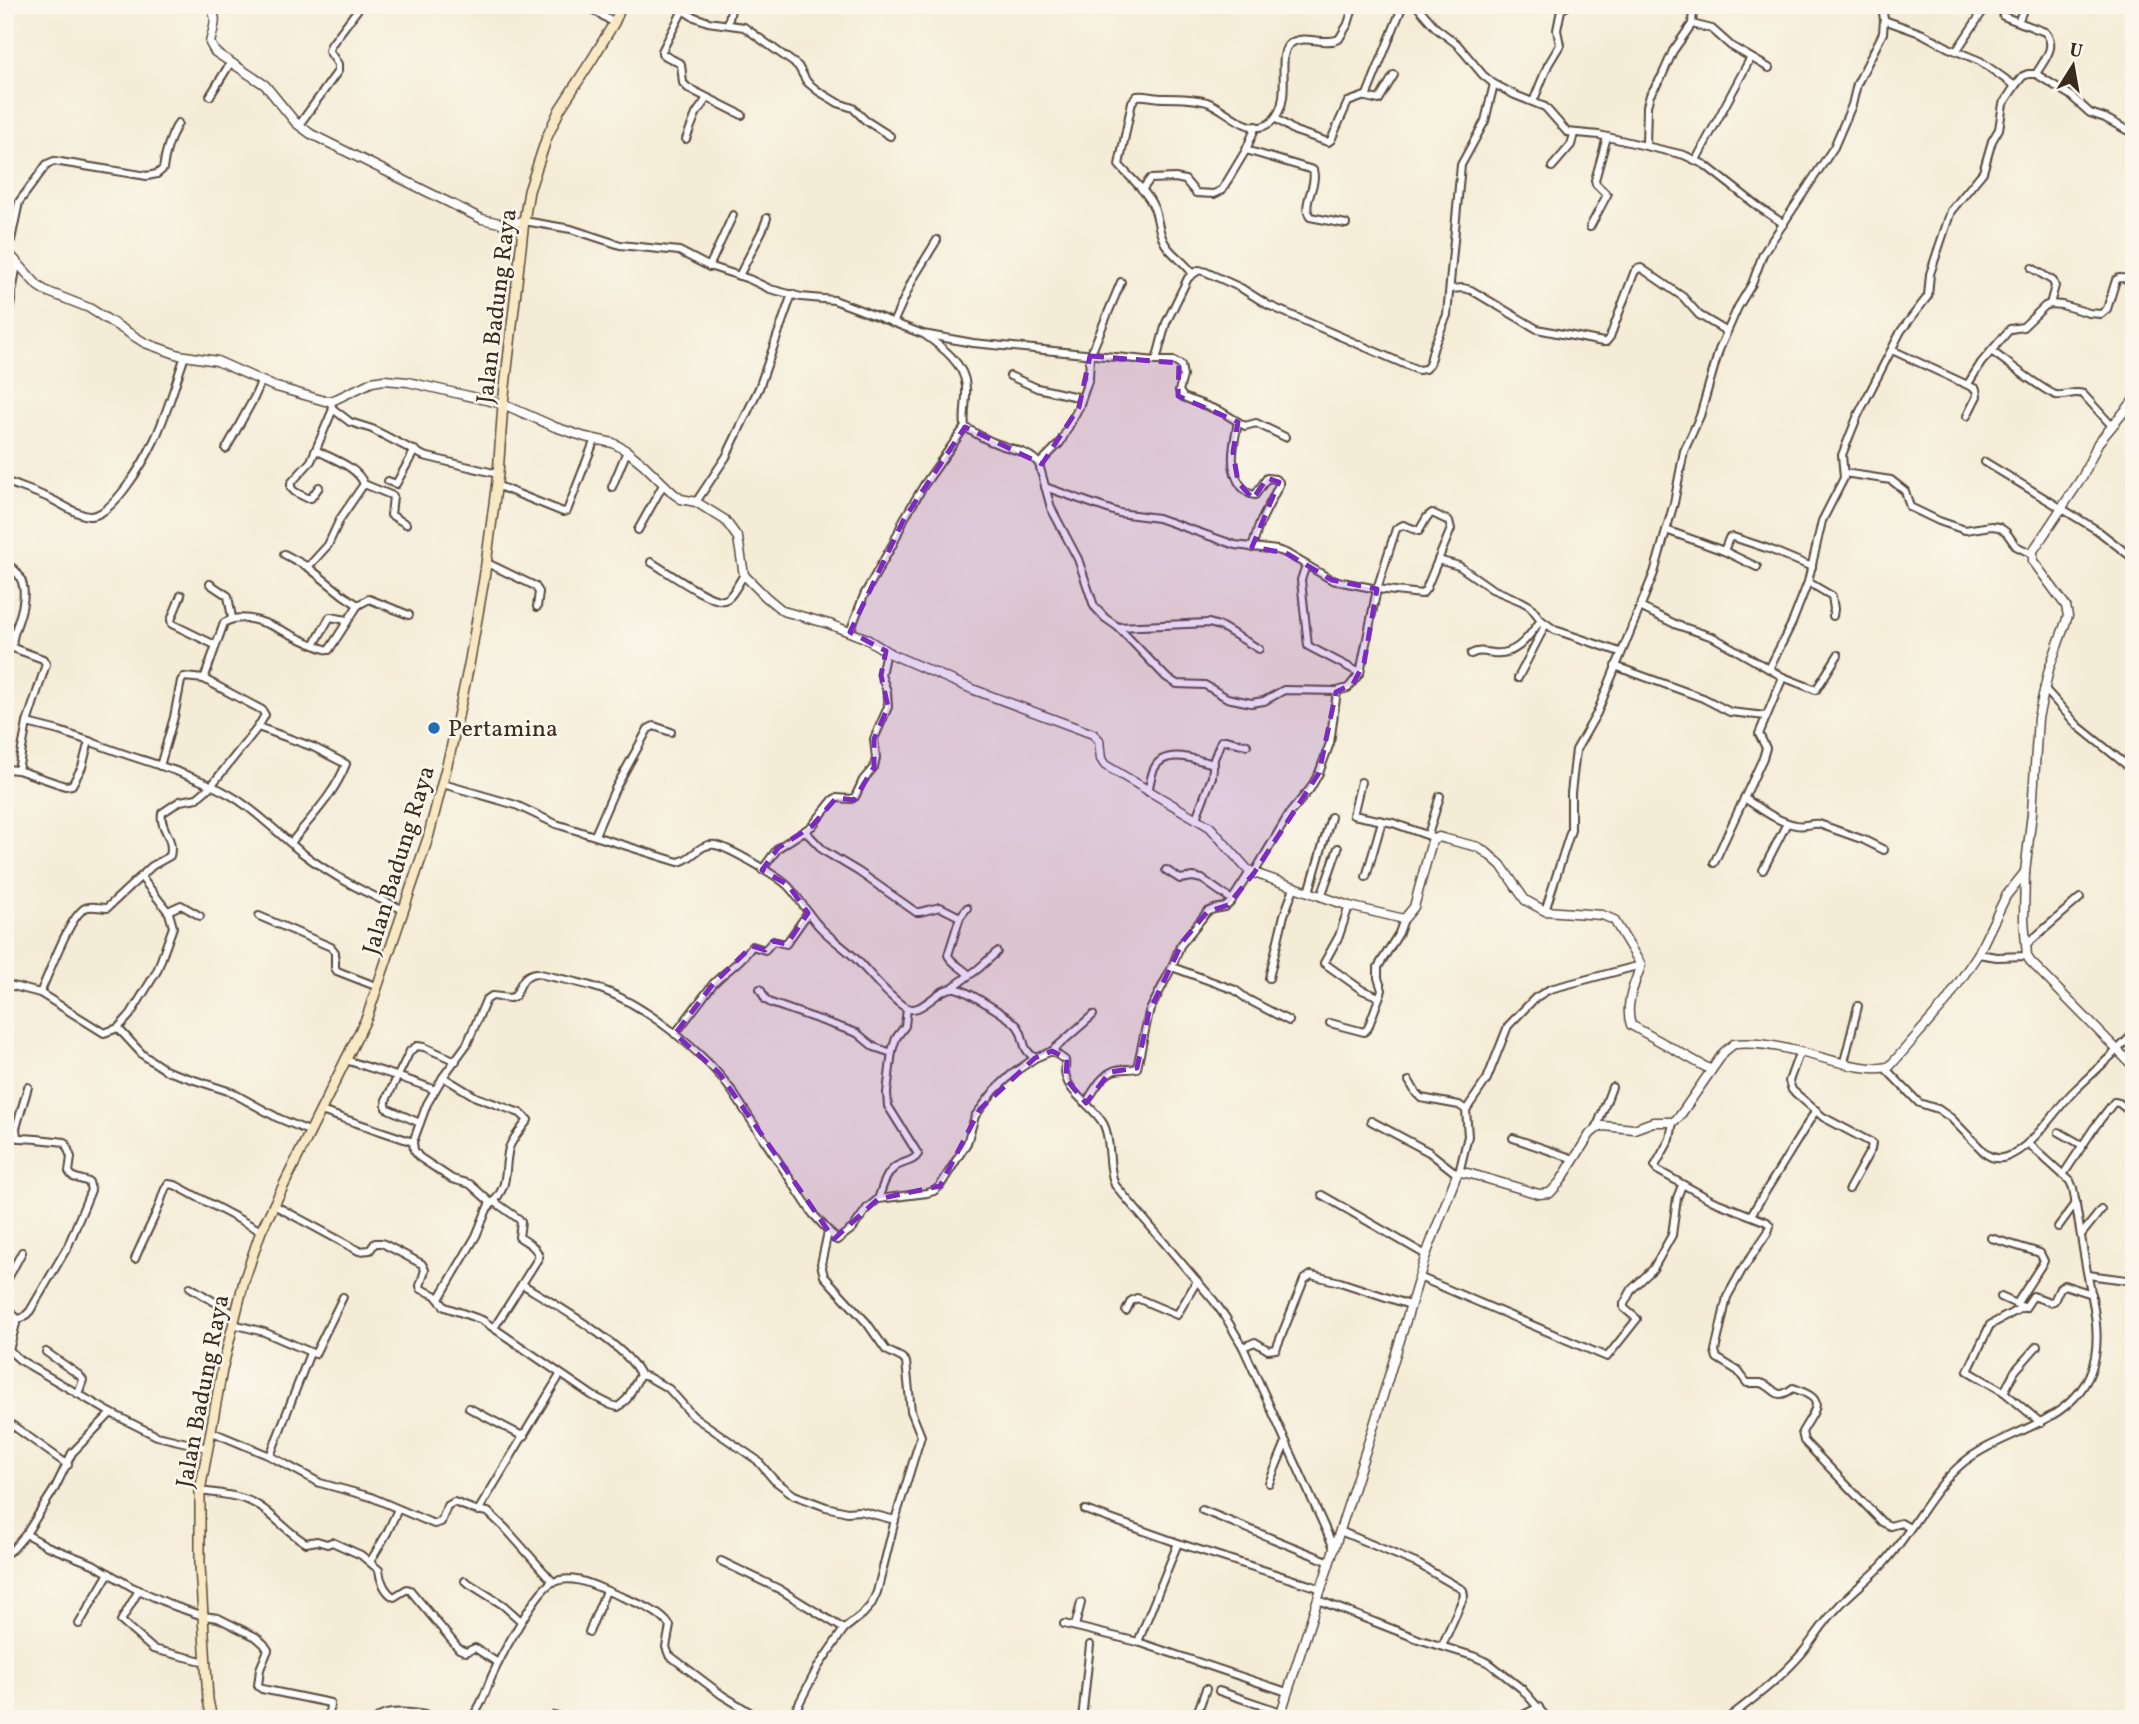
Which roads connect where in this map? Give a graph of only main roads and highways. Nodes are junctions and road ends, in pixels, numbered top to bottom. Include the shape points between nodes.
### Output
1 (622, 5) edge
2 (212, 1719) edge

1 - 2 main road, Jalan Badung Raya via 559,109 529,191 486,563 443,784 379,987 261,1231 234,1319 200,1491 203,1616

